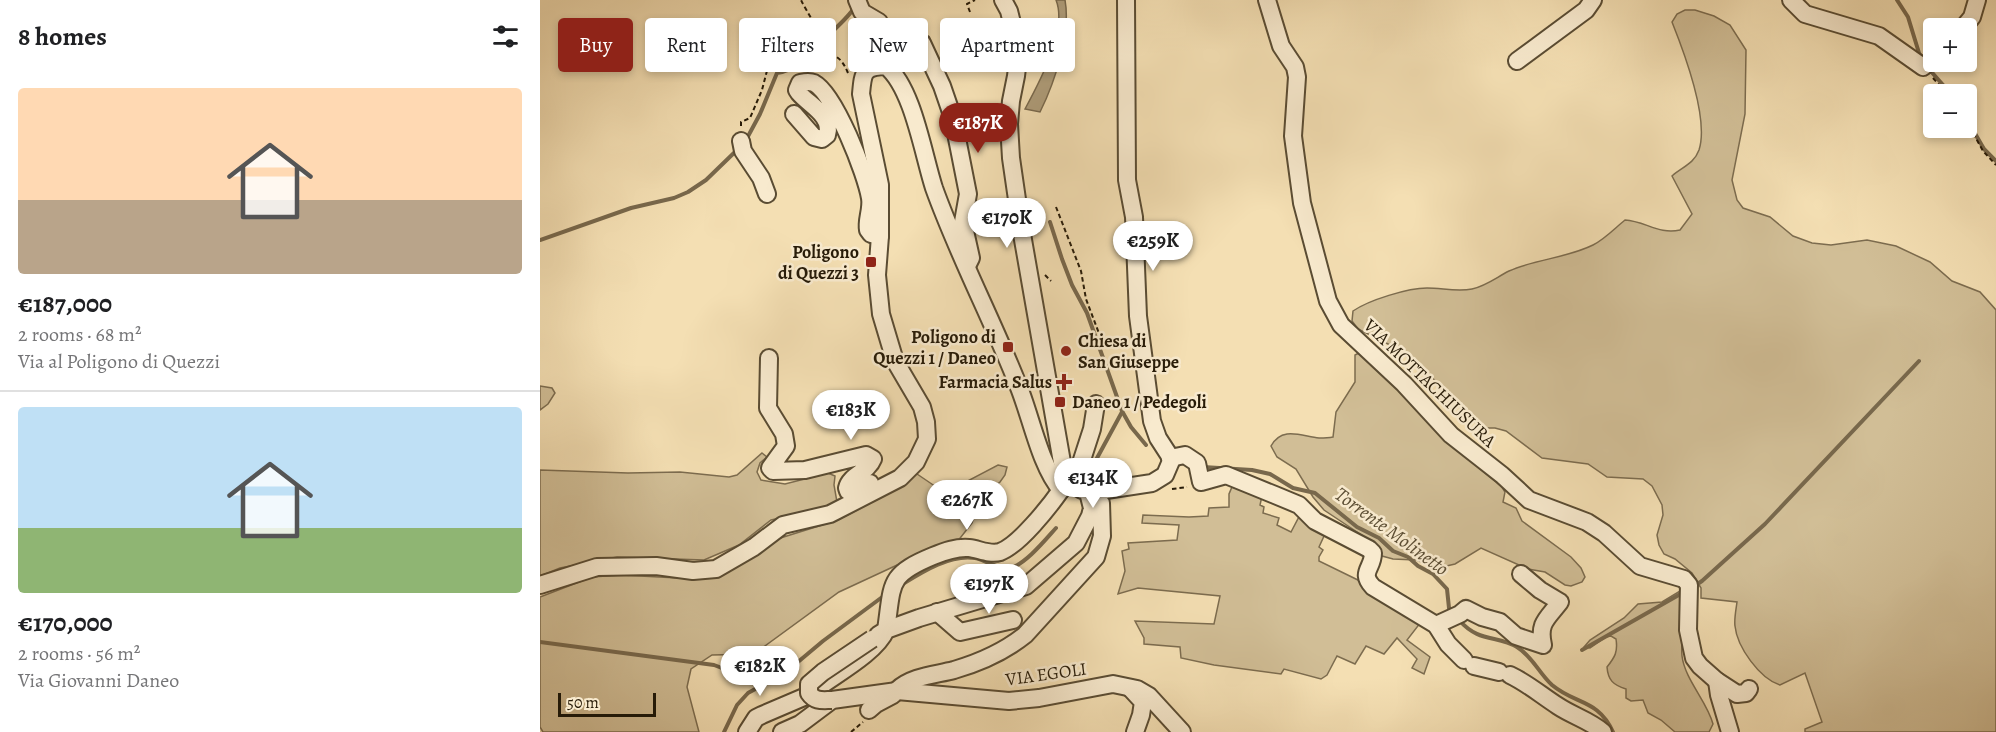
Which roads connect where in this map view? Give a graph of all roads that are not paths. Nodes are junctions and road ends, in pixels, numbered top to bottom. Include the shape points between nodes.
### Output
1 (857, 0) edge
2 (1003, 0) edge
3 (1126, 0) edge
4 (1267, 0) edge
5 (1593, 0) edge
6 (1791, 0) edge
7 (1977, 0) edge
8 (872, 18) edge
9 (1971, 18) edge
10 (928, 56) edge
11 (1923, 59) edge
12 (1517, 61) dead end
13 (794, 114) dead end
14 (742, 144) road end
15 (767, 194) dead end
16 (880, 236) junction
17 (966, 267) junction
18 (769, 358) dead end
19 (1096, 404) dead end
20 (1170, 458) junction
21 (900, 478) junction
22 (1066, 483) junction
23 (1088, 492) junction
24 (1090, 516) junction
25 (1521, 574) dead end
26 (540, 585) edge
27 (937, 612) junction
28 (1013, 620) dead end
29 (1448, 620) junction
30 (887, 625) junction
31 (1717, 681) junction
32 (1127, 685) junction
33 (1749, 689) dead end
34 (899, 691) junction
35 (832, 700) junction
36 (869, 710) dead end
37 (747, 732) edge
38 (782, 732) edge
39 (1135, 732) edge
40 (1182, 732) edge
41 (1603, 732) edge
42 (1730, 732) edge

1 - 8 street via 862,12
2 - 22 street via 1019,51 1009,124 1011,158
3 - 20 street via 1127,180 1134,217 1138,316 1152,421
4 - 31 street, VIA MOTTACHIUSURA via 1281,46 1295,67 1293,136 1302,203 1328,301 1341,326 1404,384 1451,435 1529,500 1587,522 1640,566 1684,579 1689,585 1688,630 1694,658
5 - 12 street via 1586,10
6 - 11 street via 1805,14 1879,36
7 - 9 street
10 - 17 street via 953,118 966,183 963,222 971,258
13 - 16 street via 814,137 822,139 828,126 817,108 797,90 800,83 813,83 830,101 869,190 868,230
14 - 15 street
16 - 17 street via 880,185 861,94 866,71 886,66 906,93 934,186
16 - 21 street via 877,275 881,314 895,361 922,407 926,422 923,451
17 - 22 street via 1029,412 1047,467 1054,482
18 - 21 street via 768,408 784,434 786,446 771,464 773,471 805,470 866,455 873,459 871,464 846,484 848,491 893,473
19 - 22 street via 1080,466
20 - 23 street via 1167,472 1158,480
20 - 29 street via 1185,455 1197,463 1201,482 1226,475 1299,505 1315,521 1373,553 1366,577 1373,587
21 - 26 street via 830,514 783,525 717,568 693,571 656,566 597,567
22 - 23 street
22 - 30 street via 1009,548 992,553 952,549 909,566 893,584
23 - 24 street
24 - 27 street via 1076,543 1026,586
24 - 34 street, VIA EGOLI via 1101,503 1102,536 1096,557 1025,635 968,665 910,681
25 - 29 street via 1560,602 1540,631 1543,645 1516,636 1500,622 1482,618 1471,609
27 - 28 street via 960,632
27 - 30 street
29 - 41 street via 1448,644 1469,663 1525,682
30 - 35 street, bridge via 809,684 813,698
30 - 37 street via 882,639 870,650 810,693 756,718
31 - 33 street, VIA MOTTACHIUSURA via 1737,694
31 - 42 street
32 - 34 street, VIA EGOLI via 1010,701
32 - 39 street via 1143,702
32 - 40 street via 1149,696
34 - 35 street, VIA EGOLI
34 - 36 street
35 - 38 street

